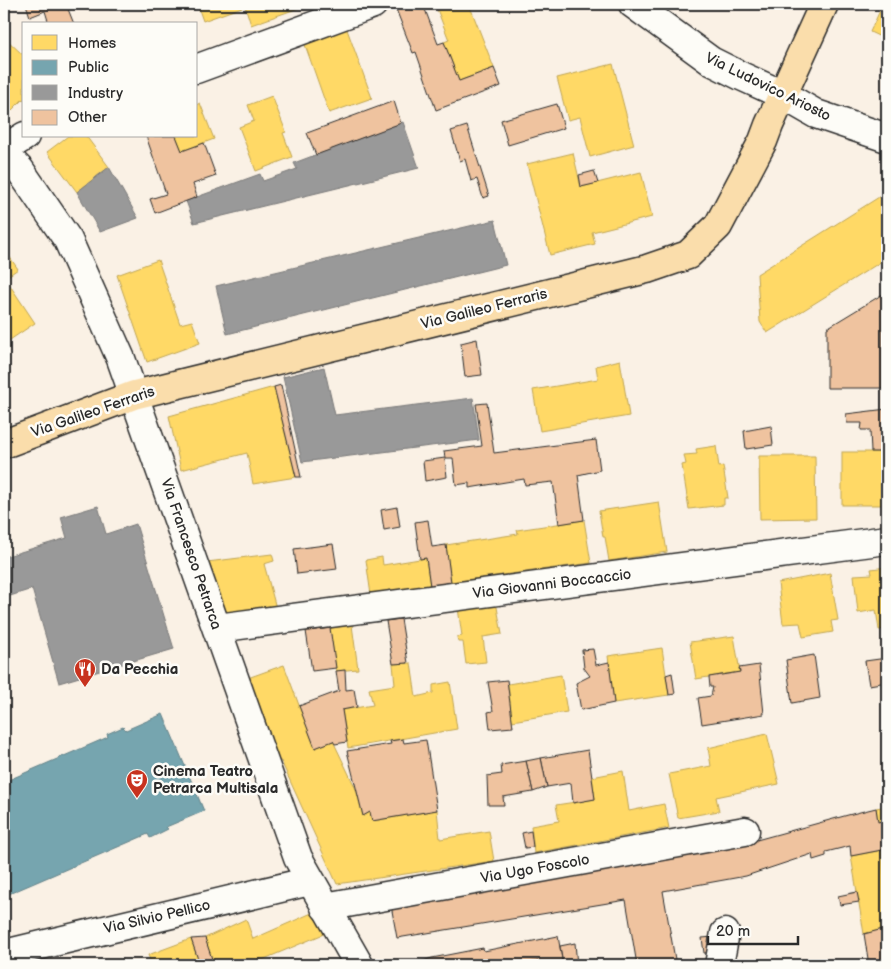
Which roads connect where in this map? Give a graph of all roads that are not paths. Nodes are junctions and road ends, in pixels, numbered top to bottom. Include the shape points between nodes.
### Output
1 (373, 4) edge
2 (633, 4) edge
3 (824, 4) edge
4 (198, 68) edge
5 (783, 95) junction
6 (22, 138) edge
7 (887, 138) edge
8 (4, 149) edge
9 (4, 154) edge
10 (134, 395) junction
11 (4, 444) edge
12 (887, 540) edge
13 (217, 628) junction
14 (745, 831) dead end
15 (310, 881) junction
16 (325, 907) junction
17 (725, 933) dead end
18 (4, 954) edge
19 (359, 965) edge
20 (719, 965) edge

1 - 4 street
2 - 5 street, Via Ludovico Ariosto via 711,61
3 - 5 main road, Via Galileo Ferraris
5 - 7 street, Via Ludovico Ariosto via 816,114
5 - 10 main road, Via Galileo Ferraris via 763,141 718,226 688,255 647,269
6 - 8 street
9 - 10 street, Via Francesco Petrarca via 20,170 68,240
10 - 11 main road, Via Galileo Ferraris
10 - 13 street, Via Francesco Petrarca
12 - 13 street, Via Giovanni Boccaccio
13 - 15 street, Via Francesco Petrarca via 298,858
14 - 16 street, Via Ugo Foscolo
15 - 16 street, Via Francesco Petrarca
15 - 18 street, Via Silvio Pellico
16 - 19 street, Via Francesco Petrarca
17 - 20 street

